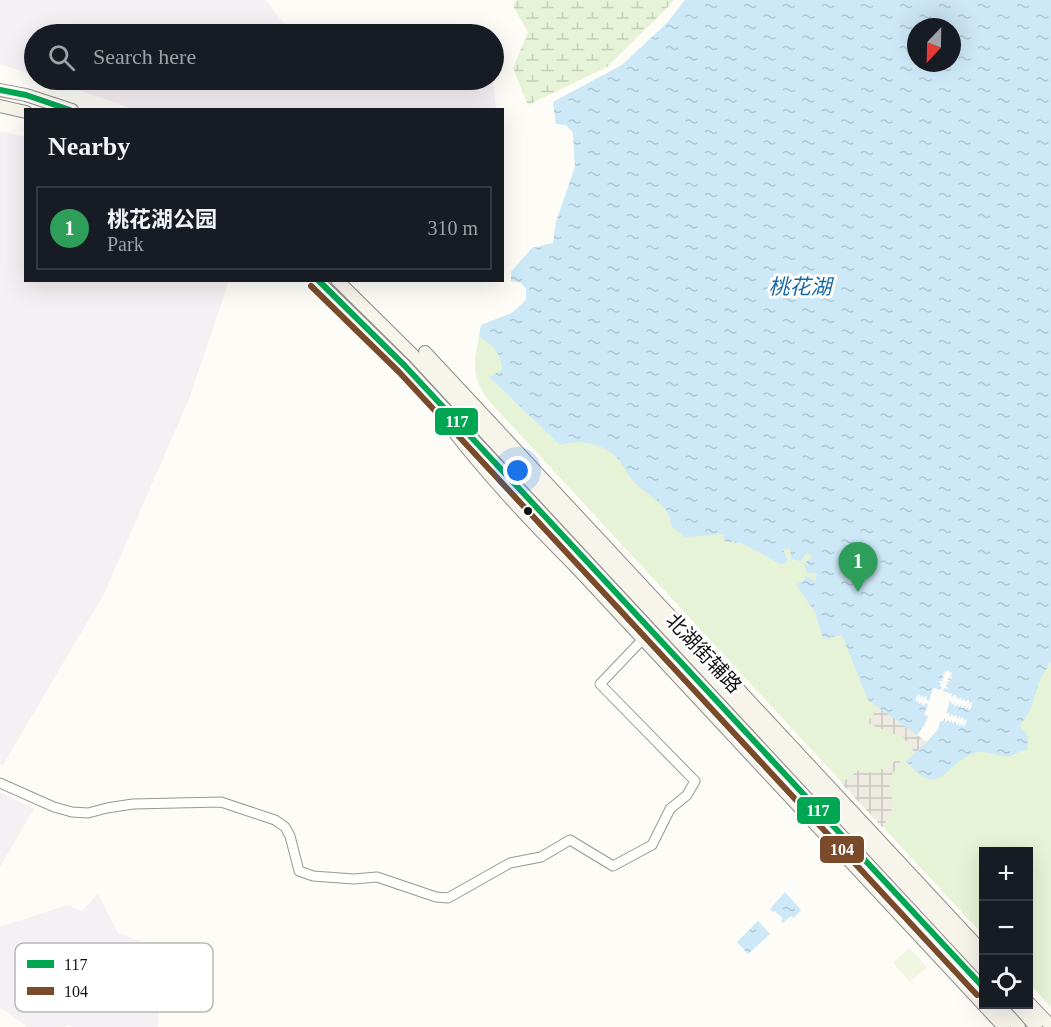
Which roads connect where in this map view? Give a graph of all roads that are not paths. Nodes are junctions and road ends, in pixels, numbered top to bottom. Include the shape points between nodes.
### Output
1 (0, 90) edge
2 (0, 106) edge
3 (66, 108) edge
4 (24, 112) edge
5 (318, 282) edge
6 (339, 282) edge
7 (425, 352) dead end
8 (618, 603) junction
9 (643, 639) junction
10 (703, 695) junction
11 (0, 783) edge
12 (911, 920) junction
13 (979, 948) edge
14 (979, 965) edge
15 (979, 984) edge
16 (1033, 1006) edge
17 (1002, 1009) edge
18 (1020, 1009) edge
19 (1051, 1026) edge
20 (1003, 1027) edge
21 (1019, 1027) edge
22 (1036, 1027) edge

1 - 3 main road
2 - 4 main road
5 - 8 main road via 405,366
6 - 14 main road via 413,355
7 - 13 main road, 北湖街辅路
8 - 9 main road, 北湖街辅路
8 - 10 main road
9 - 10 main road, 北湖街辅路
9 - 11 street via 600,684 695,781 687,795 670,809 652,845 613,866 570,840 541,857 510,863 448,898 436,897 377,877 313,876 299,871 285,827 221,802 133,804 88,813 72,812
10 - 12 main road
12 - 15 main road
12 - 20 main road
16 - 19 main road
17 - 21 main road
18 - 22 main road

